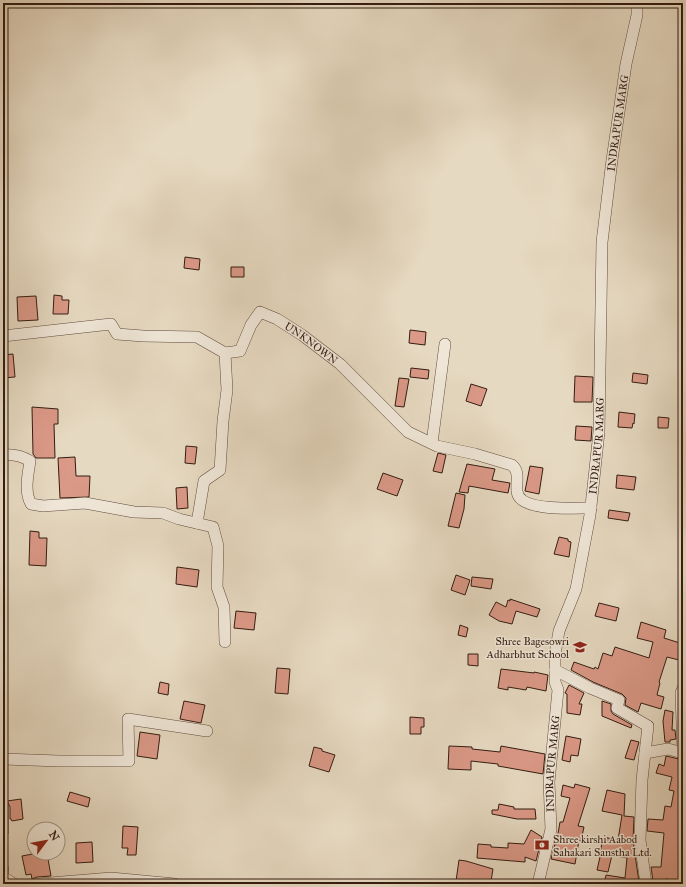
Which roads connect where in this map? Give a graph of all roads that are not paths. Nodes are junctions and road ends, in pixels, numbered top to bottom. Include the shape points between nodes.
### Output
1 (637, 3) edge
2 (3, 336) edge
3 (445, 344) dead end
4 (225, 353) junction
5 (432, 444) junction
6 (3, 455) edge
7 (591, 508) junction
8 (197, 523) junction
9 (225, 642) dead end
10 (555, 670) junction
11 (683, 688) edge
12 (207, 731) dead end
13 (645, 753) junction
14 (683, 753) edge
15 (3, 759) edge
16 (3, 807) edge
17 (3, 831) edge
18 (3, 869) edge
19 (14, 884) edge
20 (38, 884) edge
21 (174, 884) edge
22 (538, 884) edge
23 (646, 884) edge

1 - 7 street, INDRAPUR MARG via 637,15 626,64 602,242 599,432
2 - 4 street via 111,324 117,334 197,337
3 - 5 street
4 - 5 street, UNKNOWN via 240,351 251,325 260,312 277,319 340,364 408,432
4 - 8 street via 227,390 222,421 220,470 204,481
5 - 7 street, UNKNOWN via 512,465 516,468 518,477 518,497 524,502 537,506
6 - 8 street via 9,454 30,461 27,480 31,504 43,506 85,503 134,512 163,513
7 - 10 street, INDRAPUR MARG via 576,589 559,631
8 - 9 street via 213,527 218,546 218,587 224,607
10 - 13 street via 620,700 617,708 648,726
10 - 22 street, INDRAPUR MARG via 558,690 549,782 551,829
11 - 14 street
12 - 15 street via 128,719 129,761 60,762
13 - 14 street via 668,749
13 - 23 street via 640,840
16 - 17 street
18 - 19 street via 3,878
20 - 21 street via 111,878

